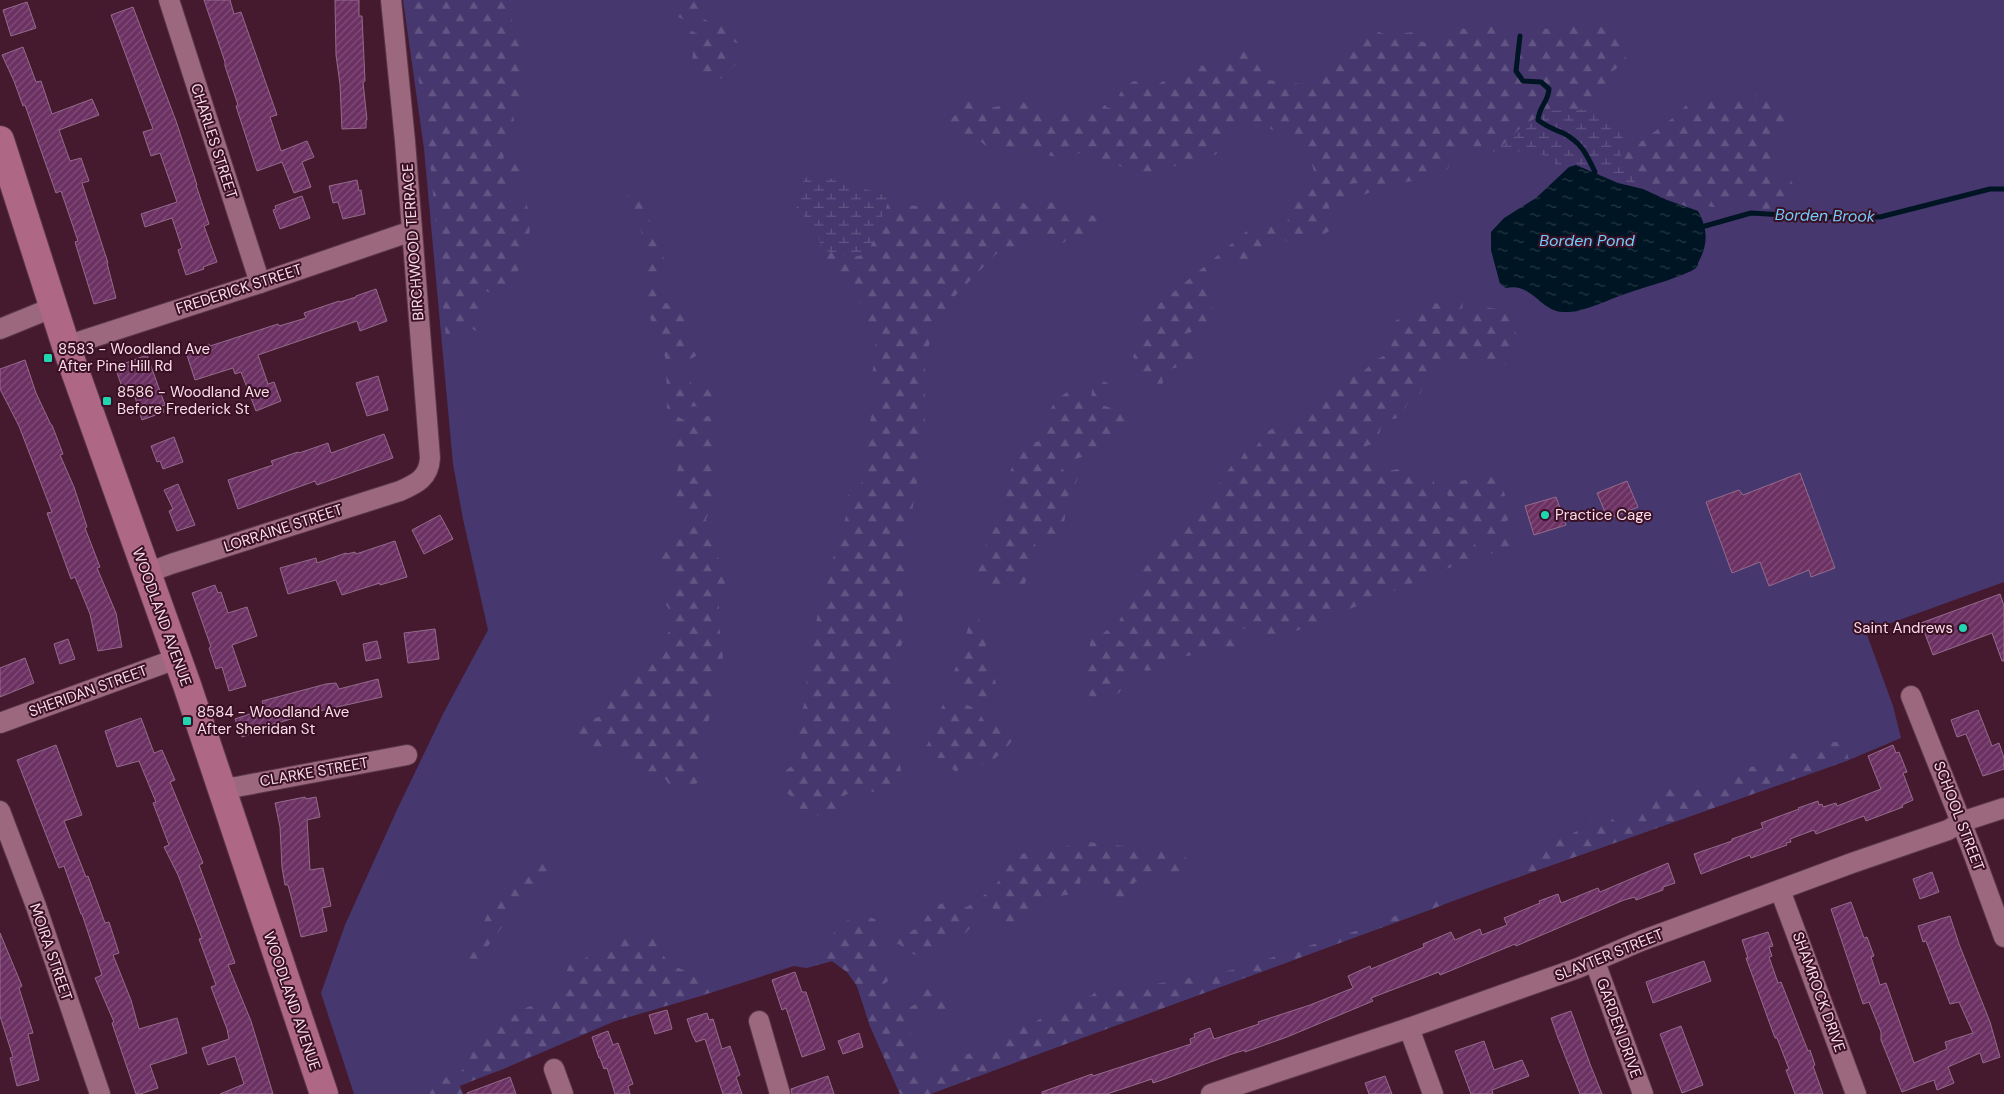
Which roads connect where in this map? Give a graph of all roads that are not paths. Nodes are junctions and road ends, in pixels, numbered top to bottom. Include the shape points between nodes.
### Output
1 (169, 0) edge
2 (391, 0) edge
3 (0, 140) edge
4 (412, 233) junction
5 (260, 283) junction
6 (54, 307) junction
7 (0, 329) edge
8 (66, 346) junction
9 (420, 482) joint
10 (147, 573) junction
11 (176, 658) junction
12 (1911, 696) dead end
13 (0, 723) edge
14 (407, 755) dead end
15 (221, 788) junction
16 (2004, 808) edge
17 (0, 811) edge
18 (1961, 822) junction
19 (1780, 890) junction
20 (2004, 937) edge
21 (1595, 962) junction
22 (759, 1021) dead end
23 (1409, 1028) junction
24 (554, 1069) dead end
25 (100, 1094) edge
26 (324, 1094) edge
27 (563, 1094) edge
28 (780, 1094) edge
29 (1211, 1094) edge
30 (1433, 1094) edge
31 (1643, 1094) edge
32 (1856, 1094) edge

1 - 5 street, CHARLES STREET
2 - 4 street, BIRCHWOOD TERRACE
3 - 6 main road, WOODLAND AVENUE
4 - 5 street, FREDERICK STREET
4 - 9 street, BIRCHWOOD TERRACE via 430,458
5 - 8 street, FREDERICK STREET
6 - 7 street
6 - 8 main road, WOODLAND AVENUE
8 - 10 main road, WOODLAND AVENUE
9 - 10 street, LORRAINE STREET
10 - 11 main road, WOODLAND AVENUE
11 - 13 street, SHERIDAN STREET
11 - 15 main road, WOODLAND AVENUE
12 - 18 street, SCHOOL STREET
14 - 15 street, CLARKE STREET
15 - 26 main road, WOODLAND AVENUE
16 - 18 street, SLAYTER STREET
17 - 25 street, MOIRA STREET
18 - 19 street, SLAYTER STREET via 1948,830
18 - 20 street, SCHOOL STREET
19 - 21 street, SLAYTER STREET via 1641,941
19 - 32 street, SHAMROCK DRIVE
21 - 23 street, SLAYTER STREET
21 - 31 street, GARDEN DRIVE
22 - 28 street
23 - 29 street, SLAYTER STREET
23 - 30 street
24 - 27 street

